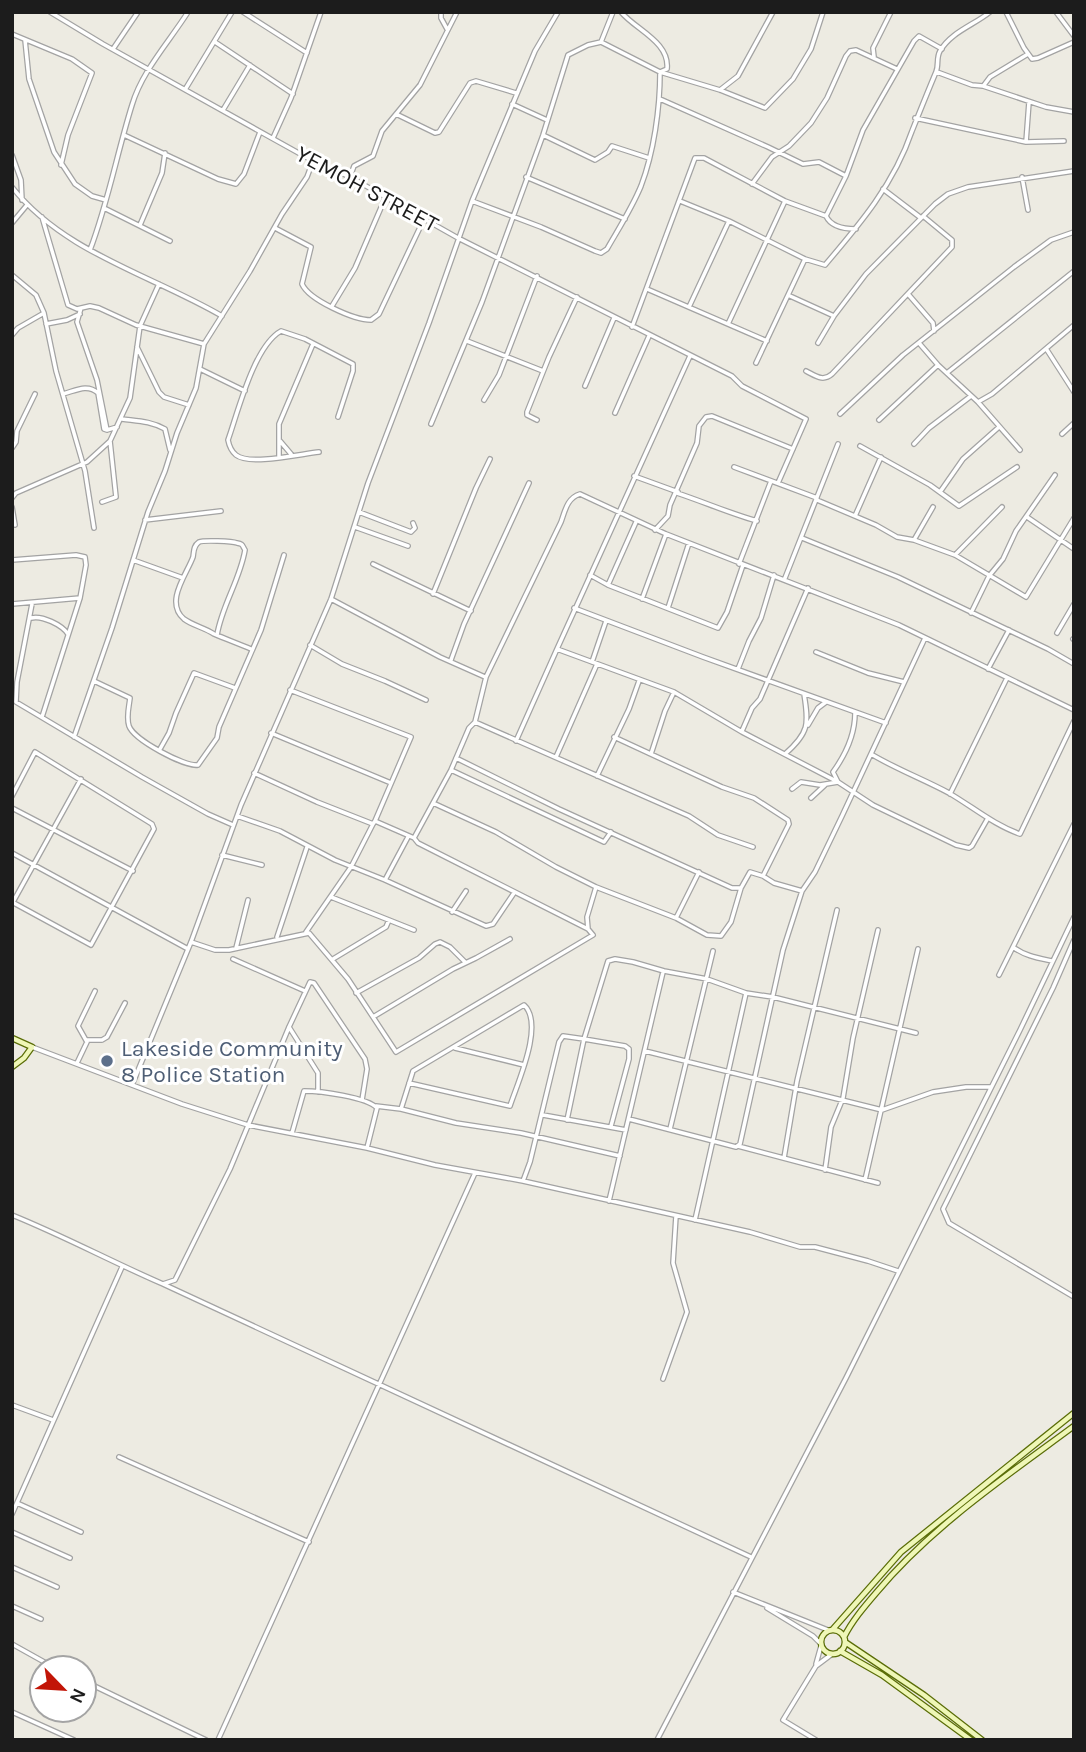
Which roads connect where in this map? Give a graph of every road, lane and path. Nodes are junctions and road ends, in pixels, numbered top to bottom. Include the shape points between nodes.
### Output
1 (50, 12) edge
2 (138, 12) edge
3 (188, 12) edge
4 (232, 12) edge
5 (243, 12) edge
6 (321, 12) edge
7 (441, 12) edge
8 (457, 12) edge
9 (558, 12) edge
10 (613, 12) edge
11 (621, 12) edge
12 (773, 12) edge
13 (823, 12) edge
14 (891, 12) edge
15 (990, 12) edge
16 (1006, 12) edge
17 (1056, 12) edge
18 (447, 29) junction
19 (12, 34) edge
20 (1074, 36) edge
21 (25, 40) junction
22 (215, 42) junction
23 (601, 42) junction
24 (1074, 42) edge
25 (942, 49) junction
26 (113, 50) junction
27 (307, 54) junction
28 (1028, 54) junction
29 (874, 57) junction
30 (250, 65) junction
31 (148, 69) junction
32 (897, 69) junction
33 (660, 72) junction
34 (937, 72) junction
35 (983, 86) junction
36 (185, 88) junction
37 (720, 90) junction
38 (516, 93) junction
39 (293, 94) junction
40 (660, 99) junction
41 (1029, 101) junction
42 (512, 104) junction
43 (223, 110) junction
44 (1074, 112) edge
45 (396, 114) junction
46 (915, 118) junction
47 (547, 120) junction
48 (260, 131) junction
49 (124, 135) junction
50 (543, 135) junction
51 (273, 138) junction
52 (1064, 141) dead end
53 (1026, 142) junction
54 (781, 152) junction
55 (165, 153) junction
56 (12, 156) edge
57 (649, 158) junction
58 (313, 161) junction
59 (61, 165) junction
60 (1074, 171) edge
61 (846, 176) junction
62 (350, 177) junction
63 (526, 177) junction
64 (1022, 177) junction
65 (752, 184) junction
66 (12, 187) edge
67 (883, 189) junction
68 (386, 196) junction
69 (22, 200) junction
70 (106, 200) junction
71 (472, 201) junction
72 (680, 201) junction
73 (785, 201) junction
74 (27, 205) junction
75 (104, 208) junction
76 (1028, 210) dead end
77 (512, 216) junction
78 (826, 216) junction
79 (42, 217) junction
80 (922, 217) junction
81 (424, 219) junction
82 (625, 219) junction
83 (729, 221) junction
84 (12, 223) edge
85 (140, 225) junction
86 (275, 228) junction
87 (856, 229) junction
88 (1074, 232) edge
89 (458, 238) junction
90 (768, 240) junction
91 (170, 241) dead end
92 (90, 250) junction
93 (498, 258) junction
94 (806, 259) junction
95 (1074, 271) edge
96 (12, 275) edge
97 (537, 276) junction
98 (159, 284) junction
99 (647, 289) junction
100 (908, 294) junction
101 (790, 296) junction
102 (577, 297) junction
103 (332, 306) junction
104 (690, 307) junction
105 (80, 311) junction
106 (44, 313) junction
107 (222, 316) junction
108 (834, 316) junction
109 (614, 318) junction
110 (46, 324) junction
111 (728, 324) junction
112 (1074, 325) edge
113 (140, 326) junction
114 (632, 327) junction
115 (934, 331) junction
116 (12, 335) edge
117 (649, 335) junction
118 (466, 341) junction
119 (767, 341) junction
120 (818, 343) dead end
121 (919, 343) junction
122 (204, 344) junction
123 (313, 344) junction
124 (136, 345) junction
125 (1046, 349) junction
126 (690, 355) junction
127 (506, 356) junction
128 (755, 363) dead end
129 (938, 365) junction
130 (201, 369) junction
131 (542, 371) junction
132 (806, 371) dead end
133 (948, 372) junction
134 (585, 386) dead end
135 (245, 391) junction
136 (1074, 392) edge
137 (35, 394) dead end
138 (63, 394) junction
139 (971, 396) junction
140 (484, 400) dead end
141 (978, 401) junction
142 (190, 406) junction
143 (615, 413) dead end
144 (840, 414) dead end
145 (122, 418) junction
146 (338, 418) dead end
147 (537, 420) dead end
148 (879, 420) dead end
149 (1074, 423) edge
150 (431, 424) dead end
151 (12, 425) edge
152 (117, 426) junction
153 (19, 427) junction
154 (999, 427) junction
155 (107, 430) junction
156 (1062, 434) dead end
157 (278, 440) junction
158 (110, 441) junction
159 (838, 444) dead end
160 (914, 444) dead end
161 (860, 446) dead end
162 (12, 449) edge
163 (793, 449) junction
164 (1020, 450) dead end
165 (319, 452) dead end
166 (171, 454) junction
167 (292, 455) junction
168 (279, 457) junction
169 (881, 457) junction
170 (490, 459) dead end
171 (82, 464) junction
172 (734, 467) dead end
173 (1017, 467) dead end
174 (1055, 475) dead end
175 (634, 476) junction
176 (771, 481) junction
177 (529, 483) dead end
178 (778, 483) junction
179 (677, 493) junction
180 (939, 493) junction
181 (12, 498) edge
182 (817, 499) junction
183 (102, 502) dead end
184 (933, 507) dead end
185 (1002, 507) dead end
186 (12, 508) edge
187 (221, 511) dead end
188 (359, 512) junction
189 (618, 512) junction
190 (855, 516) junction
191 (1027, 517) junction
192 (1074, 517) edge
193 (145, 520) junction
194 (757, 521) junction
195 (636, 522) junction
196 (413, 523) dead end
197 (15, 525) dead end
198 (355, 527) junction
199 (94, 528) dead end
200 (655, 530) junction
201 (666, 534) junction
202 (802, 538) junction
203 (914, 540) junction
204 (1061, 541) junction
205 (689, 543) junction
206 (408, 546) dead end
207 (1074, 549) edge
208 (284, 555) dead end
209 (955, 555) junction
210 (12, 560) edge
211 (134, 560) junction
212 (373, 564) dead end
213 (741, 565) junction
214 (590, 575) junction
215 (774, 575) junction
216 (989, 576) junction
217 (183, 578) junction
218 (785, 579) junction
219 (608, 585) junction
220 (808, 588) junction
221 (433, 594) junction
222 (80, 598) junction
223 (331, 599) junction
224 (642, 599) junction
225 (12, 604) edge
226 (32, 604) junction
227 (1074, 604) edge
228 (575, 608) junction
229 (668, 608) junction
230 (471, 611) junction
231 (971, 613) junction
232 (31, 618) junction
233 (606, 621) junction
234 (1009, 630) junction
235 (1057, 633) dead end
236 (68, 634) junction
237 (217, 635) junction
238 (925, 638) junction
239 (310, 645) junction
240 (251, 649) junction
241 (556, 649) junction
242 (816, 652) dead end
243 (451, 660) junction
244 (595, 663) junction
245 (1074, 664) edge
246 (738, 669) junction
247 (988, 669) junction
248 (486, 677) junction
249 (1007, 678) junction
250 (768, 680) junction
251 (94, 681) junction
252 (639, 681) junction
253 (904, 682) junction
254 (236, 688) junction
255 (290, 690) junction
256 (674, 692) junction
257 (804, 694) junction
258 (426, 700) dead end
259 (826, 702) junction
260 (1074, 710) edge
261 (855, 713) junction
262 (42, 718) junction
263 (1074, 721) edge
264 (475, 722) junction
265 (886, 723) junction
266 (806, 727) junction
267 (742, 732) junction
268 (271, 733) junction
269 (74, 737) junction
270 (614, 737) junction
271 (516, 741) junction
272 (160, 749) junction
273 (651, 754) junction
274 (785, 754) junction
275 (871, 754) junction
276 (556, 757) junction
277 (456, 758) junction
278 (451, 770) junction
279 (254, 773) junction
280 (597, 776) junction
281 (80, 779) junction
282 (838, 782) junction
283 (391, 783) junction
284 (827, 785) junction
285 (792, 789) dead end
286 (854, 792) junction
287 (950, 794) junction
288 (12, 796) edge
289 (811, 798) dead end
290 (433, 803) junction
291 (12, 808) edge
292 (237, 816) junction
293 (988, 818) junction
294 (374, 823) junction
295 (1074, 824) edge
296 (233, 825) junction
297 (53, 828) junction
298 (611, 832) junction
299 (408, 837) junction
300 (414, 838) junction
301 (307, 847) junction
302 (753, 847) dead end
303 (12, 853) edge
304 (222, 855) junction
305 (34, 865) junction
306 (262, 865) dead end
307 (351, 867) junction
308 (133, 871) junction
309 (699, 872) junction
310 (763, 876) junction
311 (385, 880) junction
312 (596, 887) junction
313 (741, 888) junction
314 (466, 891) dead end
315 (803, 891) junction
316 (514, 893) junction
317 (331, 897) junction
318 (248, 900) dead end
319 (13, 902) edge
320 (112, 909) junction
321 (836, 910) dead end
322 (453, 912) junction
323 (1074, 917) edge
324 (676, 918) junction
325 (389, 920) junction
326 (588, 929) junction
327 (414, 930) dead end
328 (878, 930) dead end
329 (306, 932) junction
330 (276, 939) junction
331 (510, 939) dead end
332 (1074, 940) edge
333 (191, 942) junction
334 (1015, 943) junction
335 (188, 948) junction
336 (236, 948) junction
337 (918, 949) dead end
338 (713, 951) dead end
339 (233, 959) dead end
340 (333, 959) junction
341 (1053, 961) junction
342 (466, 962) junction
343 (664, 971) junction
344 (999, 975) dead end
345 (707, 979) junction
346 (95, 991) dead end
347 (305, 991) junction
348 (356, 993) junction
349 (746, 993) junction
350 (773, 996) junction
351 (125, 1003) dead end
352 (815, 1008) junction
353 (373, 1017) junction
354 (857, 1019) junction
355 (289, 1027) junction
356 (899, 1030) junction
357 (916, 1033) dead end
358 (12, 1038) edge
359 (87, 1040) junction
360 (584, 1040) junction
361 (32, 1047) junction
362 (454, 1048) junction
363 (646, 1051) junction
364 (688, 1061) junction
365 (77, 1063) junction
366 (524, 1065) junction
367 (12, 1066) edge
368 (730, 1072) junction
369 (755, 1078) junction
370 (409, 1083) junction
371 (132, 1085) junction
372 (991, 1087) junction
373 (796, 1089) junction
374 (318, 1092) junction
375 (842, 1098) junction
376 (362, 1100) junction
377 (376, 1106) junction
378 (401, 1109) junction
379 (882, 1110) junction
380 (542, 1115) junction
381 (629, 1119) junction
382 (567, 1120) junction
383 (248, 1125) junction
384 (611, 1126) junction
385 (670, 1129) junction
386 (626, 1130) junction
387 (292, 1133) junction
388 (536, 1138) junction
389 (714, 1142) junction
390 (738, 1146) junction
391 (368, 1148) junction
392 (620, 1156) junction
393 (784, 1158) junction
394 (825, 1170) junction
395 (475, 1173) junction
396 (865, 1180) junction
397 (523, 1181) junction
398 (878, 1183) dead end
399 (609, 1201) junction
400 (12, 1215) edge
401 (676, 1216) junction
402 (695, 1220) junction
403 (122, 1267) junction
404 (898, 1271) junction
405 (163, 1284) junction
406 (1074, 1297) edge
407 (663, 1380) dead end
408 (380, 1386) junction
409 (12, 1405) edge
410 (1074, 1413) edge
411 (53, 1420) junction
412 (1074, 1426) edge
413 (119, 1457) dead end
414 (17, 1503) junction
415 (12, 1514) edge
416 (12, 1532) edge
417 (81, 1532) dead end
418 (309, 1542) junction
419 (751, 1557) junction
420 (70, 1558) dead end
421 (12, 1567) edge
422 (57, 1587) dead end
423 (733, 1592) junction
424 (12, 1606) edge
425 (765, 1606) junction
426 (41, 1619) dead end
427 (831, 1630) junction
428 (844, 1639) junction
429 (12, 1644) edge
430 (821, 1645) junction
431 (840, 1651) junction
432 (30, 1654) edge
433 (832, 1654) junction
434 (816, 1666) junction
435 (98, 1688) edge
436 (13, 1712) edge
437 (12, 1718) edge
438 (63, 1737) edge
439 (74, 1740) edge
440 (206, 1740) edge
441 (218, 1740) edge
442 (657, 1740) edge
443 (816, 1740) edge
444 (971, 1740) edge
445 (982, 1740) edge

1 - 26 street, YEMOH STREET
2 - 26 street
3 - 31 street
4 - 22 street
5 - 27 street
6 - 27 street
7 - 18 street
8 - 18 street
9 - 38 street
10 - 23 street
11 - 33 street via 660,46 668,65
12 - 37 street via 738,76
13 - 37 street via 811,49 769,106 759,107
14 - 29 street via 873,48
15 - 25 street
16 - 28 street
17 - 20 street
18 - 45 street via 420,85
19 - 21 street
21 - 59 street via 29,79
21 - 59 street via 92,73
22 - 30 street
22 - 36 street
23 - 33 street
23 - 47 street via 568,55
24 - 28 street via 1038,58
25 - 32 street via 919,36
25 - 34 street
26 - 31 street, YEMOH STREET
27 - 39 street
28 - 35 street
29 - 32 street
29 - 54 street via 850,51 811,123
30 - 39 street
30 - 43 street
31 - 36 street, YEMOH STREET
31 - 49 street
32 - 61 street via 863,130
33 - 37 street
33 - 40 street
34 - 35 street
34 - 46 street
35 - 41 street
36 - 43 street, YEMOH STREET
38 - 42 street
38 - 45 street via 470,83 435,134
39 - 51 street
40 - 54 street
40 - 57 street
41 - 44 street
41 - 53 street
42 - 47 street
42 - 71 street
43 - 48 street, YEMOH STREET
45 - 62 street via 382,131 373,156 354,166
46 - 53 street
46 - 67 street
47 - 50 street
48 - 51 street, YEMOH STREET
48 - 55 street via 236,184
49 - 55 street
49 - 70 street
50 - 57 street via 596,160 612,146
50 - 63 street
51 - 58 street, YEMOH STREET
52 - 53 street
54 - 61 street via 803,164 819,162
54 - 65 street
55 - 85 street via 162,173
56 - 69 street
57 - 82 street
58 - 62 street, YEMOH STREET
58 - 86 street
59 - 70 street via 75,184
60 - 64 street
61 - 78 street
62 - 68 street, YEMOH STREET
63 - 77 street
63 - 82 street
64 - 76 street
64 - 80 street via 956,190
65 - 72 street via 697,157 692,160
65 - 73 street
66 - 69 street
67 - 80 street
67 - 87 street
68 - 81 street, YEMOH STREET
68 - 103 street via 355,268
69 - 74 street
70 - 75 street
71 - 77 street
71 - 89 street
72 - 83 street
72 - 99 street
73 - 78 street
73 - 90 street
74 - 79 street
74 - 84 street
75 - 85 street
75 - 92 street
77 - 82 street via 601,253
77 - 93 street
78 - 87 street via 838,227
79 - 92 street
79 - 105 street via 66,304
80 - 100 street via 953,243
80 - 108 street via 866,274
81 - 89 street, YEMOH STREET
81 - 103 street via 379,314 365,320
83 - 90 street
83 - 104 street
85 - 91 street
86 - 103 street via 310,247 302,284 308,293
86 - 107 street
87 - 94 street via 825,265
88 - 115 street via 1051,240
89 - 93 street, YEMOH STREET
89 - 188 street
90 - 94 street
90 - 111 street
92 - 98 street
93 - 97 street, YEMOH STREET
93 - 118 street
94 - 101 street
95 - 133 street
96 - 106 street via 36,295
97 - 102 street, YEMOH STREET
97 - 127 street
98 - 107 street
98 - 113 street
99 - 104 street
99 - 114 street
100 - 115 street via 933,323
100 - 132 street via 829,377
101 - 108 street
101 - 119 street
102 - 109 street, YEMOH STREET
102 - 131 street
104 - 111 street
105 - 110 street via 67,320
105 - 113 street via 99,308
105 - 155 street via 78,322
106 - 110 street
106 - 116 street
107 - 122 street
108 - 120 street
109 - 114 street, YEMOH STREET
109 - 134 street
110 - 138 street
111 - 119 street
112 - 125 street
113 - 122 street
113 - 124 street
114 - 117 street, YEMOH STREET
115 - 121 street
117 - 126 street, YEMOH STREET
117 - 143 street
118 - 127 street
118 - 150 street
119 - 128 street
121 - 129 street
121 - 144 street
122 - 130 street
123 - 135 street via 281,331 273,335
123 - 146 street via 353,364
123 - 157 street via 279,424
124 - 142 street via 159,392
124 - 145 street via 130,398
125 - 136 street
125 - 141 street
126 - 163 street, YEMOH STREET via 806,419
126 - 175 street
127 - 131 street
127 - 140 street
129 - 133 street
129 - 148 street
130 - 135 street
130 - 142 street
131 - 147 street via 527,412
133 - 139 street
135 - 168 street via 228,440 230,447 237,456 250,460
137 - 153 street
138 - 155 street via 86,387 95,390
138 - 171 street
139 - 141 street
139 - 160 street
141 - 154 street
142 - 166 street
145 - 152 street
145 - 166 street via 148,421 165,429
149 - 156 street
151 - 153 street
152 - 155 street
152 - 158 street
153 - 162 street
154 - 164 street
154 - 180 street via 963,458
157 - 167 street
157 - 168 street
158 - 171 street
158 - 183 street via 117,497
159 - 182 street
161 - 169 street
163 - 178 street
163 - 179 street via 709,416 699,426
165 - 167 street
166 - 193 street
167 - 168 street
169 - 180 street
169 - 190 street
170 - 221 street
171 - 181 street
171 - 199 street
172 - 176 street
173 - 180 street via 962,505
174 - 191 street
175 - 179 street
175 - 189 street
176 - 178 street
176 - 194 street
177 - 230 street
178 - 182 street
179 - 194 street
179 - 200 street via 668,516
182 - 190 street
182 - 202 street
184 - 203 street
185 - 209 street
186 - 197 street
187 - 193 street
188 - 196 street via 411,532
188 - 198 street
189 - 195 street
189 - 214 street
189 - 248 street via 580,494 571,498
190 - 203 street via 897,537
191 - 204 street
191 - 216 street
192 - 204 street
193 - 211 street
194 - 213 street
195 - 200 street
195 - 219 street
198 - 206 street
198 - 223 street
200 - 201 street
201 - 205 street
201 - 224 street
202 - 218 street
202 - 231 street
203 - 209 street
204 - 207 street
204 - 216 street via 1026,597
205 - 213 street
205 - 229 street
208 - 240 street
209 - 216 street
210 - 222 street via 85,557
211 - 217 street
211 - 251 street
212 - 221 street
213 - 215 street
213 - 229 street via 718,628
214 - 219 street
214 - 228 street
215 - 218 street
215 - 246 street
216 - 231 street
217 - 237 street via 178,610 184,619
217 - 237 street via 198,542 242,544 245,550
218 - 220 street
219 - 224 street
220 - 238 street
220 - 250 street
221 - 230 street
222 - 226 street
222 - 236 street
223 - 239 street
223 - 243 street
224 - 229 street
225 - 226 street
226 - 232 street
227 - 235 street
228 - 233 street
228 - 241 street
230 - 243 street
231 - 234 street
232 - 236 street via 38,616
232 - 262 street via 15,699
233 - 244 street
233 - 246 street
234 - 245 street
234 - 247 street
236 - 262 street
237 - 240 street
238 - 247 street
238 - 253 street
239 - 255 street
239 - 258 street
240 - 254 street
241 - 244 street
241 - 271 street
242 - 253 street
243 - 248 street
244 - 252 street
244 - 276 street
246 - 250 street
247 - 249 street
248 - 264 street
249 - 260 street
249 - 287 street
250 - 257 street
250 - 267 street
251 - 269 street
251 - 272 street via 129,697 131,730 148,746
252 - 256 street
252 - 270 street
253 - 265 street
254 - 272 street via 194,673
254 - 272 street via 216,738 198,765 185,765
255 - 268 street
255 - 283 street via 411,737
256 - 267 street
256 - 273 street
257 - 259 street
257 - 266 street
259 - 261 street
259 - 266 street
261 - 265 street
261 - 282 street via 845,757 833,772
262 - 269 street
263 - 293 street via 1020,834
264 - 271 street
264 - 277 street
265 - 275 street
266 - 274 street
267 - 274 street
268 - 279 street
268 - 283 street
269 - 296 street
270 - 273 street
270 - 280 street
271 - 276 street
273 - 310 street via 754,798 788,820
274 - 282 street
275 - 286 street
275 - 287 street
276 - 280 street
277 - 278 street
277 - 298 street
278 - 290 street
278 - 298 street via 604,842
279 - 292 street
279 - 294 street
280 - 302 street via 693,818 718,835
281 - 288 street via 35,752
281 - 297 street
281 - 308 street via 153,827
282 - 284 street
282 - 286 street
283 - 294 street
284 - 285 street via 801,782
284 - 289 street
286 - 293 street via 965,848 972,846
286 - 315 street
287 - 293 street
290 - 300 street
290 - 312 street
291 - 297 street
292 - 296 street
292 - 301 street via 280,831
294 - 299 street
294 - 307 street
295 - 334 street
296 - 304 street
297 - 305 street
297 - 308 street
298 - 309 street
299 - 300 street
299 - 311 street
300 - 316 street
301 - 307 street
301 - 330 street
303 - 305 street
304 - 306 street
304 - 333 street
305 - 319 street
305 - 320 street
307 - 311 street
307 - 317 street
308 - 320 street
309 - 313 street
309 - 324 street
310 - 313 street via 750,872
310 - 315 street
311 - 322 street
312 - 324 street
312 - 326 street
313 - 324 street via 731,922 721,936 707,935
314 - 322 street
315 - 350 street
316 - 322 street via 490,926
316 - 326 street
317 - 325 street
317 - 329 street
318 - 336 street
319 - 320 street via 91,945
320 - 335 street
321 - 352 street
323 - 341 street
325 - 327 street
325 - 340 street via 386,927
326 - 353 street via 592,937 396,1052
328 - 354 street
329 - 330 street
329 - 340 street via 313,934
330 - 336 street
331 - 342 street
332 - 406 street via 943,1209 949,1223
333 - 335 street
333 - 336 street via 215,950
334 - 341 street via 1013,947 1020,952
334 - 344 street
335 - 371 street
337 - 356 street
338 - 345 street
339 - 347 street
340 - 348 street
341 - 372 street
342 - 348 street via 450,947 435,944
342 - 353 street
343 - 345 street
343 - 360 street via 608,961
343 - 363 street
345 - 349 street
345 - 364 street
346 - 359 street via 78,1026
347 - 355 street
347 - 376 street via 314,983 365,1059
348 - 353 street
349 - 350 street
349 - 368 street
350 - 352 street
350 - 369 street
351 - 359 street via 107,1037
352 - 354 street
352 - 373 street
354 - 356 street
354 - 375 street
355 - 374 street via 318,1073
355 - 383 street
356 - 357 street
356 - 379 street
358 - 361 street
359 - 365 street
360 - 380 street via 563,1036 559,1042
360 - 382 street
360 - 384 street via 629,1049
361 - 365 street
361 - 367 street
362 - 366 street
362 - 366 street via 524,1005 532,1027
362 - 370 street via 413,1071
363 - 364 street
363 - 381 street
364 - 368 street
364 - 385 street
365 - 371 street
366 - 370 street via 510,1106
368 - 369 street
368 - 389 street
369 - 373 street
369 - 390 street
370 - 378 street
371 - 383 street
372 - 379 street via 933,1092
372 - 404 street
373 - 375 street
373 - 393 street
374 - 376 street
374 - 387 street via 304,1091
375 - 379 street
375 - 394 street via 831,1127
376 - 377 street
377 - 378 street
377 - 391 street
378 - 388 street
379 - 396 street
380 - 382 street
380 - 388 street
381 - 385 street
381 - 386 street
382 - 384 street
383 - 387 street
383 - 405 street via 180,1272 175,1280
384 - 386 street
385 - 389 street
386 - 392 street
387 - 391 street
388 - 392 street
388 - 397 street
389 - 390 street
389 - 402 street
390 - 393 street
391 - 395 street
392 - 399 street
393 - 394 street
394 - 396 street
395 - 397 street
395 - 408 street
396 - 398 street
397 - 399 street
399 - 401 street
400 - 403 street
401 - 402 street
401 - 407 street via 673,1263 687,1312
402 - 404 street
403 - 405 street
403 - 411 street
404 - 419 street
405 - 408 street
408 - 418 street
408 - 419 street
409 - 411 street
410 - 427 street via 901,1552
411 - 414 street
412 - 428 street via 905,1559 854,1620
413 - 418 street
414 - 415 street
414 - 417 street
416 - 420 street
418 - 441 street
419 - 423 street
421 - 422 street
423 - 425 street
423 - 442 street
424 - 426 street
425 - 427 street
425 - 430 street
427 - 428 street via 841,1632
427 - 430 street via 822,1636
428 - 431 street
428 - 445 street
429 - 432 street
430 - 433 street
430 - 434 street
431 - 433 street
431 - 444 street via 882,1675
433 - 434 street
434 - 443 street via 783,1720
435 - 440 street
436 - 437 street
436 - 438 street
438 - 439 street

